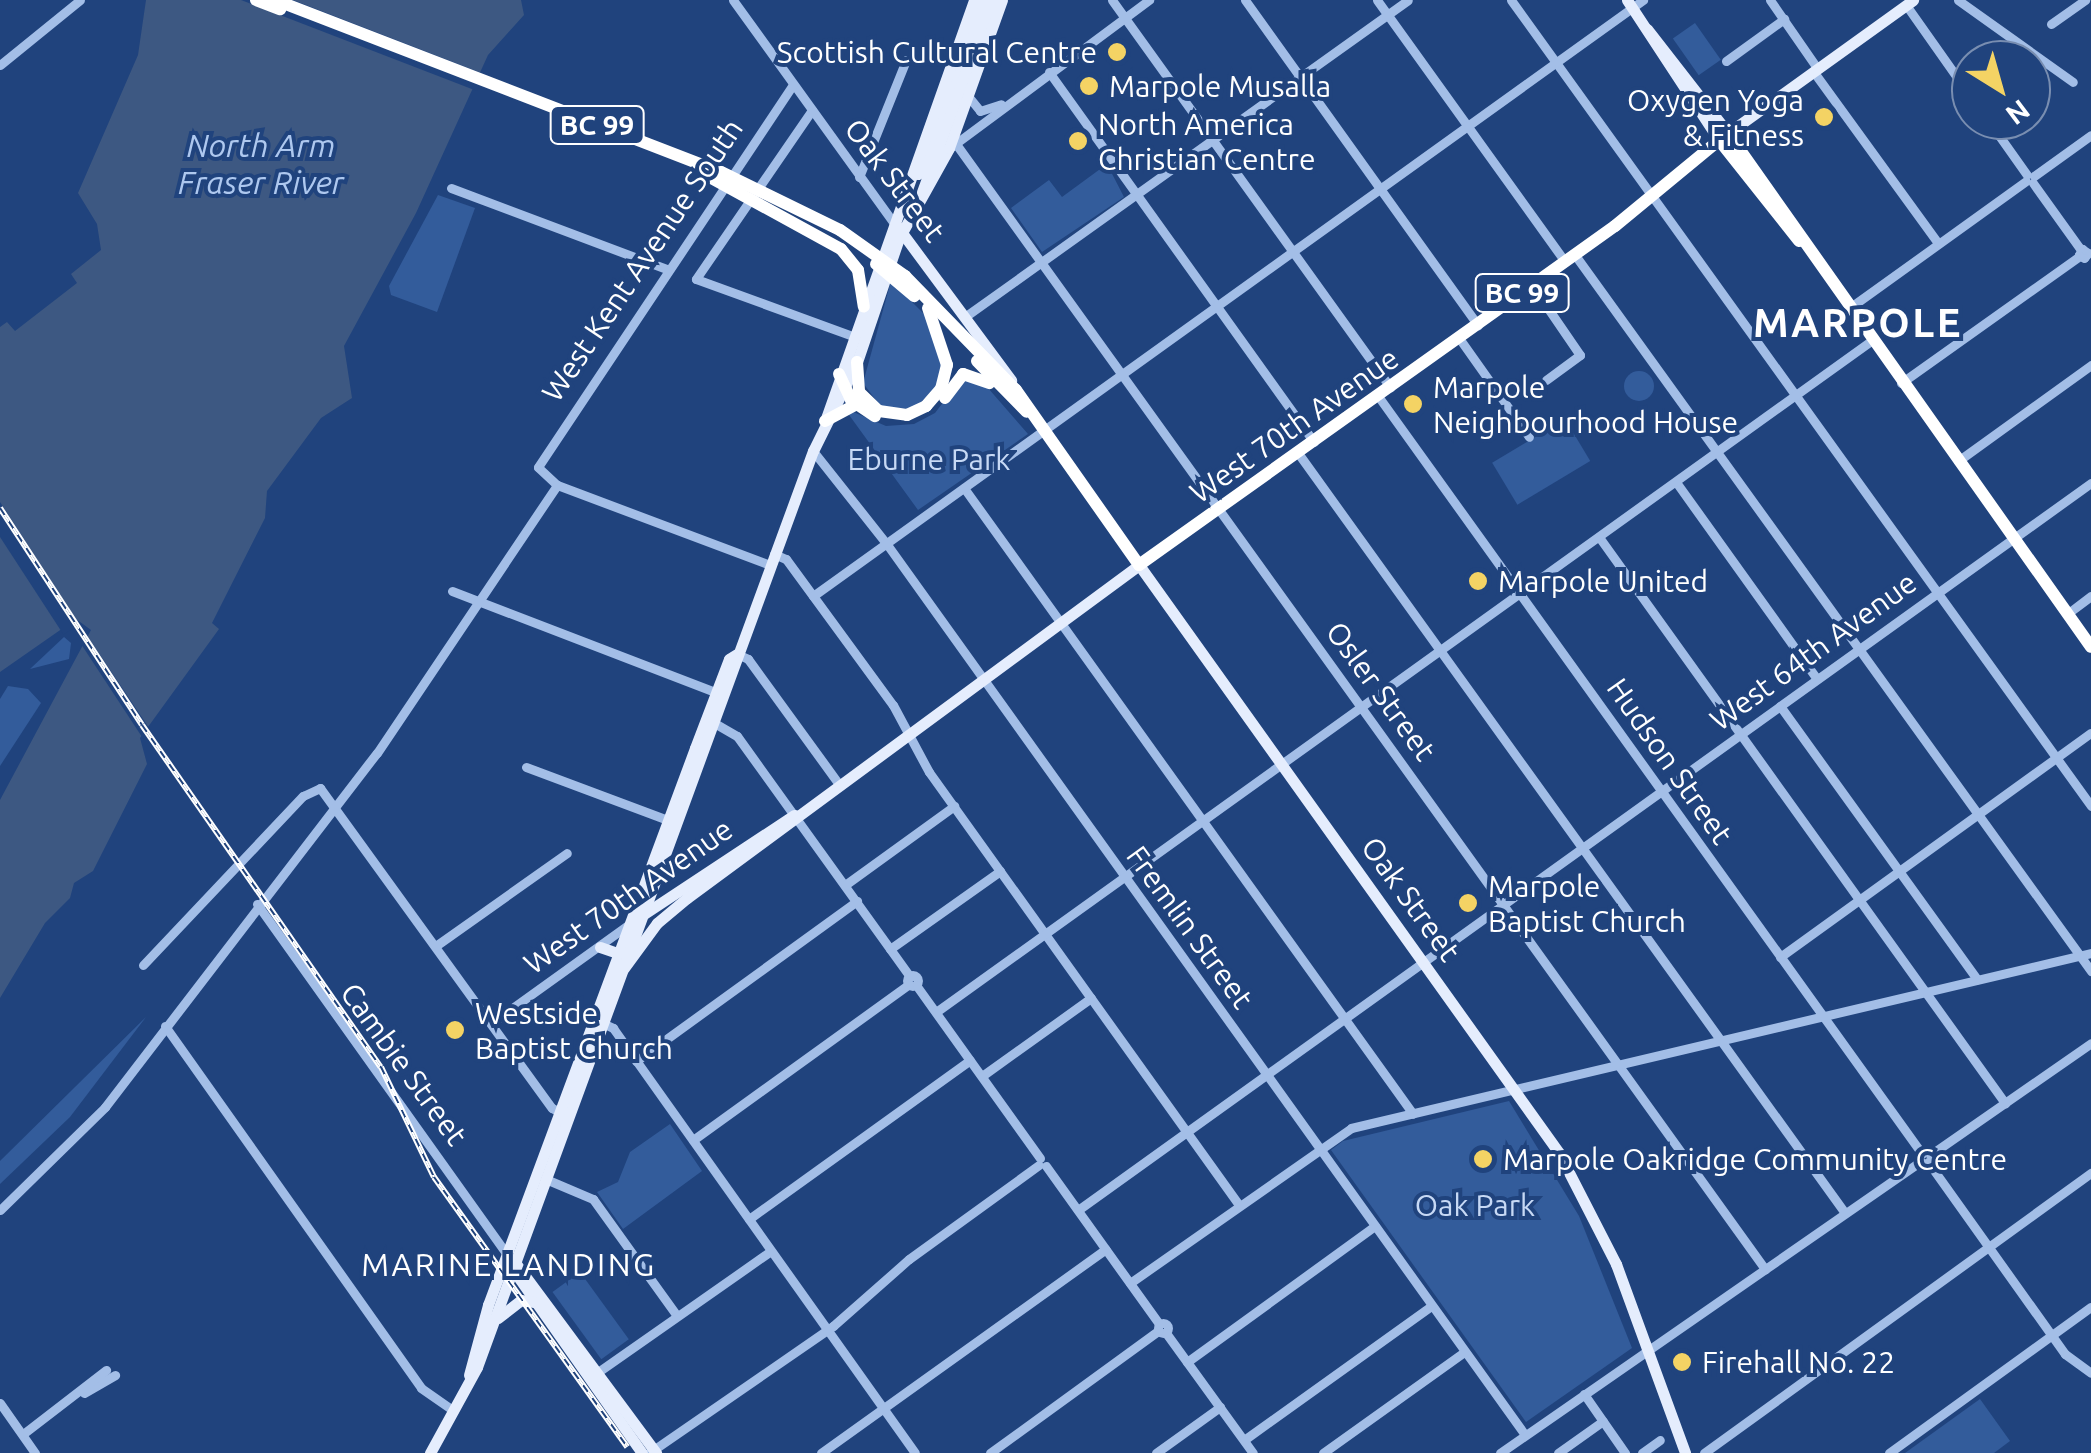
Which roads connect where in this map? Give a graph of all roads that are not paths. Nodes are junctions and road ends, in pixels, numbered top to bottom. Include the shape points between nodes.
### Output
1 (80, 0) edge
2 (256, 0) edge
3 (276, 0) edge
4 (733, 0) edge
5 (974, 0) edge
6 (983, 0) edge
7 (992, 0) edge
8 (1002, 0) edge
9 (1112, 0) edge
10 (1148, 0) edge
11 (1244, 0) edge
12 (1377, 0) edge
13 (1408, 0) edge
14 (1511, 0) edge
15 (1770, 0) edge
16 (1958, 0) edge
17 (2085, 0) edge
18 (1634, 3) edge
19 (1910, 3) edge
20 (1388, 14) junction
21 (1124, 18) junction
22 (1784, 19) junction
23 (2052, 24) dead end
24 (776, 60) junction
25 (906, 60) dead end
26 (1726, 62) dead end
27 (1556, 63) junction
28 (0, 65) edge
29 (1951, 66) edge
30 (1816, 68) junction
31 (764, 69) dead end
32 (1049, 72) junction
33 (1300, 78) junction
34 (2072, 82) dead end
35 (793, 84) junction
36 (968, 96) junction
37 (1008, 102) junction
38 (812, 110) junction
39 (1468, 126) junction
40 (2091, 134) edge
41 (1723, 136) junction
42 (1213, 140) junction
43 (2002, 140) edge
44 (944, 144) junction
45 (704, 174) junction
46 (860, 177) junction
47 (2030, 179) junction
48 (909, 186) junction
49 (451, 188) dead end
50 (1380, 188) junction
51 (1136, 194) junction
52 (1652, 198) junction
53 (898, 227) junction
54 (1938, 243) junction
55 (1292, 252) junction
56 (2086, 255) edge
57 (1570, 258) junction
58 (1042, 262) junction
59 (667, 270) junction
60 (1532, 286) junction
61 (1217, 306) junction
62 (864, 308) junction
63 (1848, 309) junction
64 (932, 310) junction
65 (966, 316) junction
66 (1478, 324) junction
67 (853, 336) junction
68 (1459, 338) junction
69 (1871, 341) junction
70 (856, 362) junction
71 (2091, 365) edge
72 (839, 374) junction
73 (1122, 374) junction
74 (1546, 380) dead end
75 (1901, 382) junction
76 (1390, 387) junction
77 (844, 388) junction
78 (1010, 392) junction
79 (1797, 394) junction
80 (1378, 396) junction
81 (856, 405) junction
82 (825, 422) junction
83 (1042, 432) junction
84 (1529, 437) dead end
85 (1314, 442) junction
86 (1717, 451) junction
87 (812, 452) junction
88 (1298, 453) junction
89 (1958, 461) junction
90 (1676, 482) junction
91 (2091, 483) edge
92 (557, 485) junction
93 (964, 488) junction
94 (1219, 509) junction
95 (1599, 537) junction
96 (2013, 538) junction
97 (886, 544) junction
98 (772, 559) junction
99 (1140, 564) junction
100 (452, 591) dead end
101 (1520, 593) junction
102 (1937, 594) junction
103 (813, 596) junction
104 (2091, 596) edge
105 (480, 603) junction
106 (2067, 614) junction
107 (1060, 622) junction
108 (2091, 646) edge
109 (1440, 650) junction
110 (1858, 650) junction
111 (737, 654) junction
112 (983, 680) junction
113 (1817, 680) junction
114 (722, 694) junction
115 (1361, 706) junction
116 (1780, 706) junction
117 (716, 724) junction
118 (908, 734) junction
119 (2091, 734) edge
120 (1738, 736) junction
121 (2056, 758) junction
122 (1282, 763) junction
123 (526, 767) dead end
124 (838, 783) junction
125 (1660, 792) junction
126 (336, 804) junction
127 (954, 806) junction
128 (2091, 806) edge
129 (794, 815) junction
130 (1977, 815) junction
131 (1203, 820) junction
132 (674, 823) junction
133 (1580, 849) junction
134 (567, 853) dead end
135 (1901, 869) junction
136 (1000, 871) junction
137 (659, 873) junction
138 (1124, 877) junction
139 (845, 885) junction
140 (678, 890) junction
141 (1858, 900) junction
142 (856, 901) junction
143 (258, 904) junction
144 (1503, 904) junction
145 (637, 919) junction
146 (1044, 934) junction
147 (437, 944) junction
148 (600, 947) junction
149 (890, 949) junction
150 (2091, 953) edge
151 (620, 954) junction
152 (2080, 956) junction
153 (1780, 957) junction
154 (1424, 960) junction
155 (143, 965) dead end
156 (624, 968) junction
157 (2091, 972) edge
158 (1977, 979) junction
159 (912, 982) junction
160 (1925, 992) junction
161 (1091, 998) junction
162 (936, 1012) junction
163 (1823, 1016) junction
164 (1346, 1018) junction
165 (492, 1022) junction
166 (600, 1022) junction
167 (165, 1026) junction
168 (1721, 1040) junction
169 (2091, 1043) edge
170 (970, 1060) junction
171 (636, 1061) junction
172 (1619, 1065) junction
173 (1266, 1075) junction
174 (982, 1076) junction
175 (1517, 1089) junction
176 (2005, 1102) junction
177 (566, 1114) junction
178 (1414, 1114) junction
179 (1187, 1132) junction
180 (693, 1140) junction
181 (1318, 1148) junction
182 (1925, 1158) junction
183 (1042, 1163) junction
184 (2091, 1174) edge
185 (548, 1180) junction
186 (1239, 1204) junction
187 (0, 1210) edge
188 (1078, 1210) junction
189 (1846, 1214) junction
190 (749, 1220) junction
191 (1375, 1226) junction
192 (1989, 1246) junction
193 (771, 1250) junction
194 (1106, 1250) junction
195 (513, 1264) junction
196 (1765, 1268) junction
197 (1130, 1283) junction
198 (534, 1302) junction
199 (1431, 1306) junction
200 (2091, 1307) edge
201 (677, 1316) junction
202 (495, 1321) junction
203 (1161, 1329) junction
204 (828, 1330) junction
205 (2052, 1335) junction
206 (1646, 1351) junction
207 (1464, 1352) junction
208 (1187, 1362) junction
209 (111, 1372) dead end
210 (598, 1372) junction
211 (2091, 1373) edge
212 (469, 1375) junction
213 (1584, 1394) junction
214 (0, 1403) edge
215 (1220, 1407) junction
216 (884, 1410) junction
217 (454, 1411) junction
218 (1603, 1421) junction
219 (22, 1434) junction
220 (1525, 1435) junction
221 (1244, 1440) junction
222 (1660, 1440) dead end
223 (650, 1452) edge
224 (35, 1453) edge
225 (430, 1453) edge
226 (821, 1453) edge
227 (915, 1453) edge
228 (990, 1453) edge
229 (1156, 1453) edge
230 (1253, 1453) edge
231 (1324, 1453) edge
232 (1500, 1453) edge
233 (1558, 1453) edge
234 (1626, 1453) edge
235 (1642, 1453) edge
236 (1685, 1453) edge
237 (1704, 1453) edge
238 (1888, 1453) edge

1 - 28 street
2 - 45 highway, BC 99
3 - 64 highway, BC 99 via 776,195 874,253
4 - 24 street, Oak Street
5 - 48 main road
6 - 44 main road
7 - 44 main road
8 - 36 main road
9 - 21 street
10 - 21 street
11 - 33 street
12 - 20 street
13 - 20 street
14 - 27 street
15 - 22 street
16 - 34 street
17 - 23 street
18 - 27 street
18 - 41 main road
19 - 29 street
19 - 30 main road, West 70th Avenue
20 - 33 street
20 - 39 street
21 - 32 street
21 - 42 street
22 - 26 street
22 - 30 street
24 - 31 street
24 - 35 street, Oak Street
25 - 46 street
27 - 39 street
27 - 52 street
30 - 41 main road, West 70th Avenue
30 - 54 street
32 - 37 street
32 - 51 street
33 - 42 street
33 - 50 street
35 - 38 street, Oak Street
35 - 59 street, West Kent Avenue South
36 - 37 street via 984,111
36 - 44 main road
37 - 44 street
38 - 46 street, Oak Street
38 - 67 street via 696,278
39 - 50 street
39 - 57 street
40 - 47 street
41 - 52 highway, West 70th Avenue / BC 99
41 - 63 highway
42 - 51 street
42 - 55 street
43 - 47 street
44 - 48 main road
44 - 53 main road
44 - 58 street, Osler Street
45 - 62 highway via 849,256 860,274
45 - 64 highway, BC 99 via 836,236
46 - 53 street, Oak Street
47 - 54 street
47 - 56 street
48 - 53 main road
49 - 59 street
50 - 55 street
50 - 66 street
51 - 58 street
51 - 61 street
52 - 57 highway, West 70th Avenue / BC 99
52 - 79 street
53 - 62 main road
53 - 65 main road, Oak Street
53 - 70 main road
54 - 63 street
55 - 61 street
55 - 76 street
56 - 75 street
57 - 60 highway, West 70th Avenue / BC 99
57 - 86 street
58 - 65 street
58 - 73 street, Osler Street
59 - 92 street, West Kent Avenue South via 538,467
60 - 66 highway, West 70th Avenue / BC 99
60 - 74 street via 1580,356
61 - 73 street
61 - 85 street
62 - 67 main road
63 - 69 highway
64 - 70 highway via 947,365 941,389 926,406 899,416 879,411 859,392
64 - 78 highway, Oak Street / BC 99
65 - 78 main road, Oak Street
66 - 68 highway, West 70th Avenue / BC 99
67 - 72 main road
68 - 76 highway, West 70th Avenue / BC 99
68 - 84 street
69 - 75 highway
69 - 79 street
70 - 77 main road
71 - 89 street
72 - 77 highway
72 - 82 main road
73 - 83 street
73 - 94 street, Osler Street
75 - 89 highway
76 - 80 highway, West 70th Avenue / BC 99
77 - 81 highway
77 - 82 main road
78 - 81 highway via 969,373 914,421 882,420
78 - 83 highway, Oak Street / BC 99
79 - 86 street
79 - 102 street
80 - 85 highway, West 70th Avenue / BC 99
80 - 101 street, Hudson Street
81 - 82 highway
82 - 87 main road
83 - 93 street
83 - 99 highway, Oak Street / BC 99
85 - 88 highway, West 70th Avenue / BC 99
86 - 90 street
86 - 110 street
87 - 97 street, Fremlin Street
87 - 98 main road
88 - 94 highway, West 70th Avenue / BC 99
88 - 109 street
89 - 96 highway
90 - 95 street
90 - 113 street
91 - 96 street, West 64th Avenue
92 - 98 street
92 - 105 street
93 - 97 street
93 - 107 street
94 - 99 highway, West 70th Avenue / BC 99
94 - 115 street, Osler Street
95 - 101 street
95 - 120 street
96 - 102 street, West 64th Avenue
96 - 106 highway
97 - 103 street
97 - 112 street, Fremlin Street
98 - 103 street via 786,559
98 - 111 main road
99 - 107 main road, West 70th Avenue
99 - 122 main road, Oak Street
100 - 105 street
101 - 109 street
101 - 125 street, Hudson Street
102 - 110 street, West 64th Avenue
102 - 121 street
103 - 118 street
104 - 106 street
105 - 114 street
105 - 126 street
106 - 108 highway
107 - 112 main road, West 70th Avenue
107 - 131 street
109 - 115 street
109 - 133 street
110 - 113 street, West 64th Avenue
110 - 130 street
111 - 114 main road
111 - 124 street via 748,659
112 - 118 main road, West 70th Avenue
112 - 138 street, Fremlin Street
113 - 116 street, West 64th Avenue
114 - 117 main road
114 - 132 main road
115 - 122 street
115 - 144 street, Osler Street
116 - 120 street, West 64th Avenue
116 - 135 street
117 - 129 street via 737,736
117 - 132 main road
118 - 124 main road, West 70th Avenue
118 - 127 street
119 - 121 street
120 - 125 street, West 64th Avenue
120 - 141 street
121 - 128 street
121 - 130 street
122 - 131 street
122 - 154 main road, Oak Street
123 - 132 street
124 - 129 main road, West 70th Avenue
125 - 133 street, West 64th Avenue
125 - 153 street, Hudson Street
126 - 143 street
126 - 147 street
126 - 155 street via 312,788
127 - 136 street
127 - 139 street
129 - 139 street
129 - 140 main road, West 70th Avenue
129 - 156 main road, West 70th Avenue via 670,911
130 - 135 street
130 - 152 street
131 - 138 street
131 - 164 street
132 - 137 main road
132 - 145 main road
133 - 144 street, West 64th Avenue
133 - 168 street
134 - 147 street
135 - 141 street
135 - 158 street
136 - 146 street
136 - 149 street
137 - 140 main road
137 - 145 main road
138 - 146 street
138 - 173 street, Fremlin Street
139 - 142 street
140 - 145 main road, West 70th Avenue
141 - 153 street
141 - 160 street
142 - 149 street
142 - 171 street
143 - 167 street
143 - 195 street, Cambie Street
144 - 154 street, West 64th Avenue
144 - 172 street, Osler Street
145 - 148 street, West 70th Avenue
145 - 151 main road
145 - 156 main road
146 - 161 street
146 - 162 street
147 - 165 street
148 - 151 main road
148 - 165 street, West 70th Avenue
149 - 159 street
150 - 152 street
151 - 166 main road
152 - 157 street
152 - 158 street
153 - 163 street, Hudson Street
154 - 164 street, West 64th Avenue
154 - 175 main road, Oak Street
156 - 166 main road
158 - 160 street
159 - 162 street
159 - 180 street
160 - 163 street
160 - 176 street
161 - 174 street
161 - 179 street
162 - 170 street
163 - 168 street
163 - 182 street, Hudson Street
164 - 173 street, West 64th Avenue
164 - 178 street
165 - 177 street
166 - 171 street
166 - 177 main road
167 - 187 street via 100,1113
167 - 217 street via 416,1381
168 - 172 street
168 - 189 street
169 - 176 street
170 - 174 street
170 - 190 street
171 - 180 street
172 - 175 street
172 - 196 street, Osler Street
173 - 179 street, West 64th Avenue
173 - 181 street, Fremlin Street
174 - 183 street
175 - 178 street
175 - 206 main road, Oak Street via 1591,1210
176 - 182 street
177 - 185 main road
177 - 195 main road
178 - 181 street via 1351,1128
179 - 186 street
179 - 188 street, West 64th Avenue
180 - 190 street
181 - 186 street
181 - 191 street, Fremlin Street
182 - 189 street
182 - 192 street, Hudson Street
183 - 188 street
183 - 204 street via 909,1259
184 - 192 street
185 - 195 main road
185 - 201 street via 593,1199
186 - 197 street
188 - 194 street
189 - 196 street
190 - 193 street
191 - 199 street, Fremlin Street
191 - 208 street
192 - 205 street, Hudson Street
192 - 237 street
193 - 201 street
193 - 204 street
194 - 197 street
194 - 216 street
195 - 198 main road, Cambie Street
195 - 202 main road
195 - 210 main road, Cambie Street
195 - 212 main road
196 - 206 street
197 - 203 street
198 - 202 main road via 521,1300
198 - 223 main road, Cambie Street
199 - 207 street, Fremlin Street
199 - 221 street
200 - 205 street
201 - 210 street
202 - 212 main road
203 - 208 street
203 - 228 street
204 - 216 street
204 - 223 street
205 - 211 street, Hudson Street
205 - 238 street
206 - 213 street
206 - 236 main road, Oak Street
207 - 220 street, Fremlin Street
207 - 231 street
208 - 215 street
209 - 219 street
210 - 223 main road, Cambie Street
212 - 217 main road
213 - 218 street
213 - 220 street
214 - 219 street
215 - 221 street
215 - 229 street
216 - 226 street
216 - 227 street
217 - 225 main road
218 - 233 street
218 - 234 street
219 - 224 street
220 - 232 street
221 - 230 street
222 - 235 street

